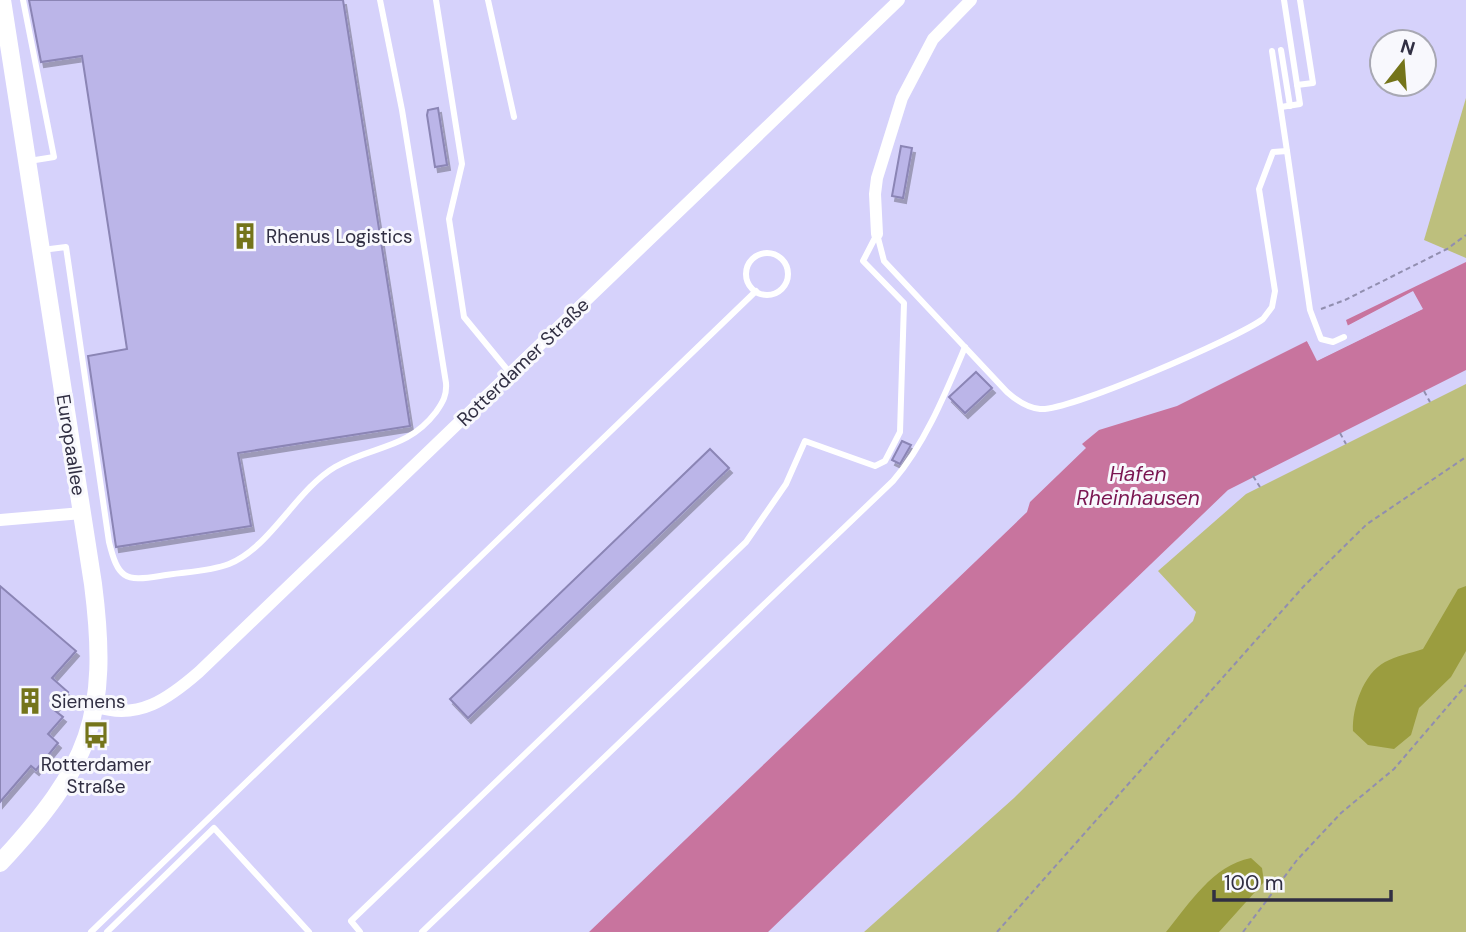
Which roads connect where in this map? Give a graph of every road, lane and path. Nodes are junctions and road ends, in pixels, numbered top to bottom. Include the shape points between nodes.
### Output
1 (2, 0) edge
2 (23, 0) edge
3 (380, 0) edge
4 (436, 0) edge
5 (488, 0) edge
6 (898, 0) edge
7 (971, 0) edge
8 (1284, 0) edge
9 (1300, 0) edge
10 (1281, 50) dead end
11 (1272, 51) dead end
12 (1297, 85) junction
13 (1290, 106) junction
14 (1281, 107) junction
15 (514, 117) dead end
16 (1287, 150) junction
17 (27, 161) junction
18 (877, 234) junction
19 (1466, 235) edge
20 (41, 250) junction
21 (756, 291) junction
22 (1310, 310) junction
23 (1344, 337) dead end
24 (965, 347) junction
25 (512, 374) junction
26 (1424, 391) dead end
27 (1430, 402) dead end
28 (1340, 433) dead end
29 (1346, 444) dead end
30 (1466, 457) edge
31 (1254, 476) dead end
32 (1260, 487) dead end
33 (82, 513) junction
34 (0, 520) edge
35 (1466, 685) edge
36 (97, 707) junction
37 (0, 863) edge
38 (306, 931) edge
39 (91, 932) edge
40 (107, 932) edge
41 (360, 932) edge
42 (422, 932) edge
43 (997, 932) edge
44 (1243, 932) edge

1 - 17 main road, Europaallee
2 - 17 lane via 54,157
3 - 20 lane via 447,392 420,432 348,459 324,474 246,553 228,564 126,577 118,571 109,542 66,247
4 - 25 lane via 462,164 449,219 464,317
5 - 15 lane
6 - 25 street, Rotterdamer Straße
7 - 18 street via 933,39 902,98 877,178
8 - 12 lane
9 - 12 lane via 1312,83
10 - 13 lane
11 - 14 lane
12 - 13 lane via 1300,104
13 - 14 lane
14 - 16 lane
16 - 22 lane
16 - 24 lane via 1273,152 1259,189 1275,291 1272,307 1257,324 1164,367 1053,408 1039,409 1017,401
17 - 20 main road, Europaallee
18 - 24 lane via 884,261
18 - 41 lane via 863,261 904,303 901,432 885,461 875,466 805,441 786,484 746,542 351,921
19 - 22 path via 1345,300
20 - 33 main road, Europaallee
21 - 21 lane via 770,295 784,286 788,269 777,256 761,254 750,263 748,281
21 - 39 lane
22 - 23 lane via 1321,339 1333,342
24 - 42 lane via 946,392 893,481
25 - 36 street, Rotterdamer Straße via 175,692 153,706 129,712
26 - 27 path
28 - 29 path
30 - 43 path via 1367,524 1304,586
31 - 32 path
33 - 34 street
33 - 36 main road, Europaallee via 100,633
35 - 44 path via 1394,769 1341,813 1297,860
36 - 37 main road, Europaallee via 61,793
38 - 40 lane via 214,828

